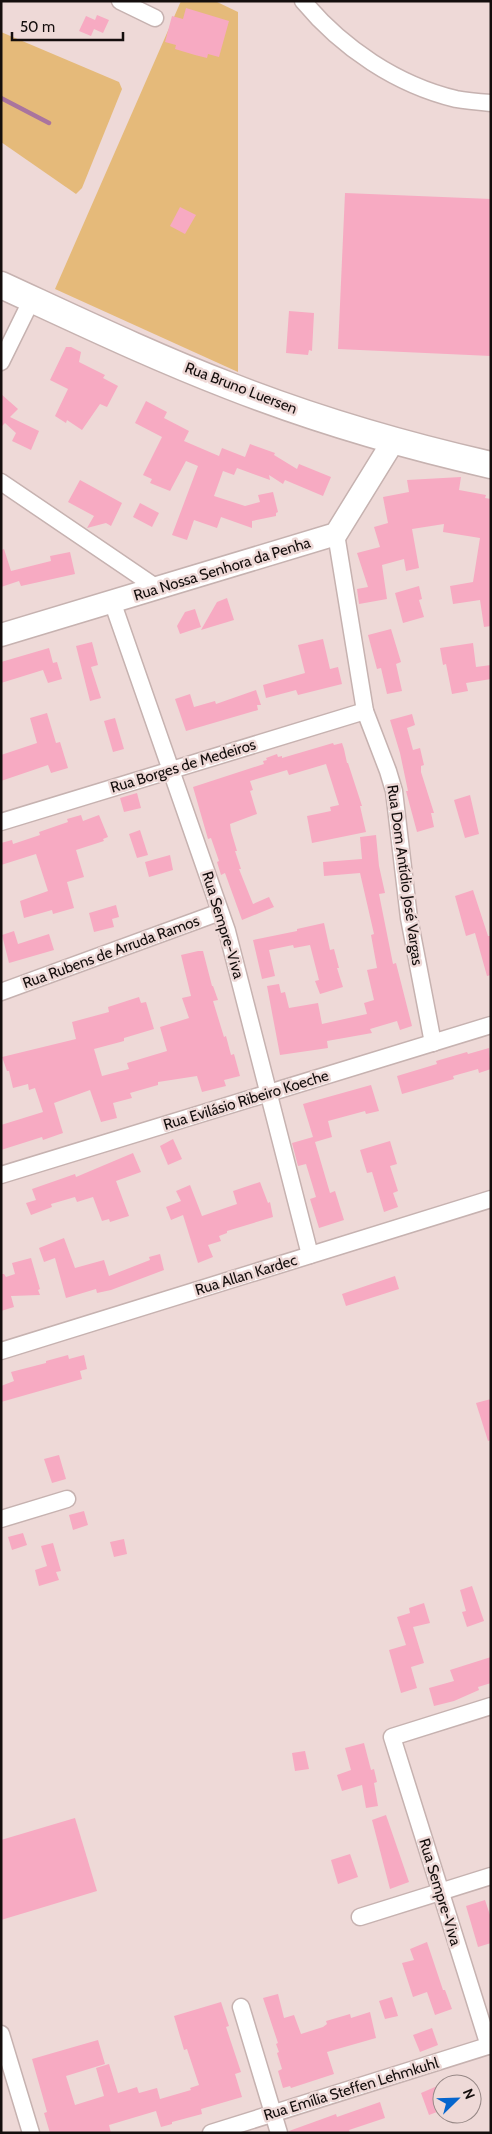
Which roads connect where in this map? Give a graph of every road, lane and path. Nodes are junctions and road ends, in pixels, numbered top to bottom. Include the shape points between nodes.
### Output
1 (120, 1) edge
2 (303, 1) edge
3 (155, 18) dead end
4 (491, 103) edge
5 (1, 285) edge
6 (32, 299) junction
7 (1, 362) edge
8 (394, 440) junction
9 (491, 465) edge
10 (1, 482) edge
11 (336, 534) junction
12 (157, 588) junction
13 (112, 602) junction
14 (1, 635) edge
15 (364, 711) junction
16 (172, 770) junction
17 (1, 822) edge
18 (220, 912) junction
19 (1, 992) edge
20 (491, 1025) edge
21 (433, 1043) junction
22 (269, 1093) junction
23 (1, 1175) edge
24 (491, 1199) edge
25 (310, 1255) junction
26 (1, 1351) edge
27 (67, 1499) dead end
28 (1, 1519) edge
29 (491, 1706) edge
30 (491, 1876) edge
31 (440, 1892) junction
32 (360, 1917) dead end
33 (241, 2007) dead end
34 (1, 2034) edge
35 (490, 2046) edge
36 (273, 2113) junction
37 (31, 2133) edge
38 (211, 2133) edge
39 (279, 2133) edge

1 - 3 street
2 - 4 street via 318,20 345,44 380,67 414,85 457,99
5 - 6 main road, Rua Bruno Luersen
6 - 7 street
6 - 8 main road, Rua Bruno Luersen via 230,386
8 - 9 main road, Rua Bruno Luersen
8 - 11 street
10 - 12 street
11 - 12 street, Rua Nossa Senhora da Penha
11 - 15 street, Rua Dom Antídio José Vargas
12 - 13 street, Rua Nossa Senhora da Penha
13 - 14 street, Rua Nossa Senhora da Penha
13 - 16 street, Rua Sempre-Viva
15 - 16 street, Rua Borges de Medeiros
15 - 21 street, Rua Dom Antídio José Vargas via 394,791 409,918
16 - 17 street, Rua Borges de Medeiros
16 - 18 street, Rua Sempre-Viva
18 - 19 street, Rua Rubens de Arruda Ramos
18 - 22 street, Rua Sempre-Viva
20 - 21 street, Rua Evilásio Ribeiro Koeche
21 - 22 street, Rua Evilásio Ribeiro Koeche
22 - 23 street, Rua Evilásio Ribeiro Koeche
22 - 25 street, Rua Sempre-Viva
24 - 25 street, Rua Allan Kardec
25 - 26 street, Rua Allan Kardec
27 - 28 street
29 - 31 street, Rua Sempre-Viva via 392,1737
30 - 31 street
31 - 32 street
31 - 35 street, Rua Sempre-Viva
33 - 36 street
34 - 37 street
35 - 36 street, Rua Emília Steffen Lehmkuhl
36 - 38 street, Rua Emília Steffen Lehmkuhl
36 - 39 street

